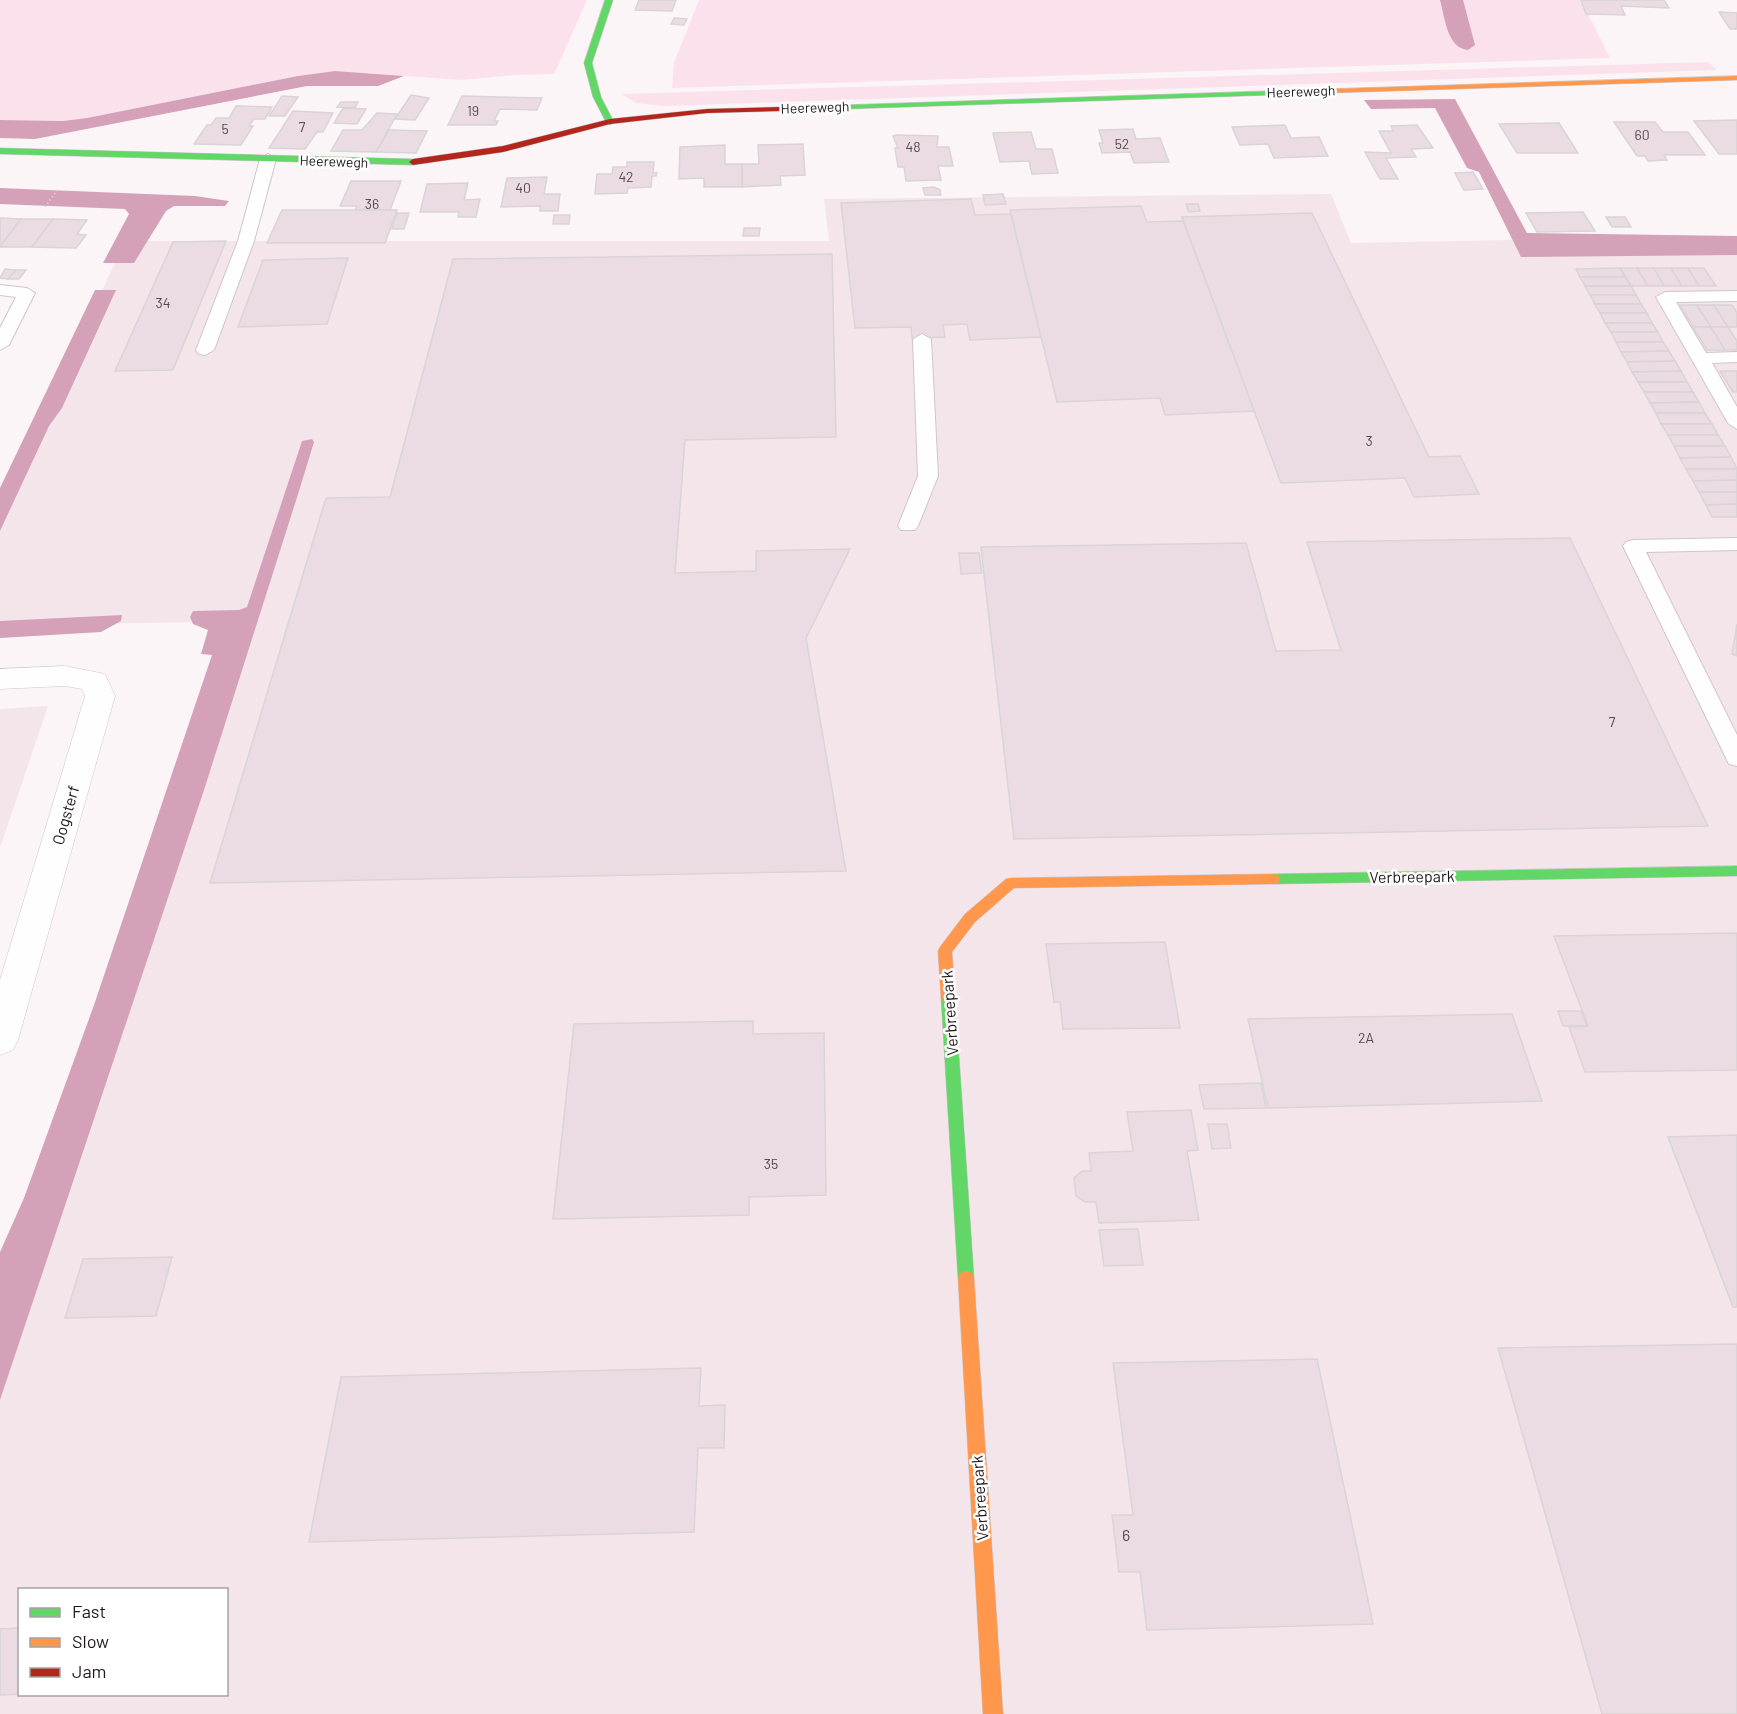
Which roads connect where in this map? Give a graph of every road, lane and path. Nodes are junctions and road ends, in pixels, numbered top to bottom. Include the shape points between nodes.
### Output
1 (609, 0) edge
2 (1737, 78) edge
3 (610, 122) junction
4 (0, 152) edge
5 (268, 159) junction
6 (57, 190) dead end
7 (45, 207) dead end
8 (0, 290) edge
9 (1737, 296) edge
10 (922, 339) dead end
11 (0, 345) edge
12 (205, 350) dead end
13 (1737, 357) edge
14 (1701, 358) junction
15 (1737, 423) edge
16 (908, 525) dead end
17 (1737, 544) edge
18 (0, 679) edge
19 (1737, 758) edge
20 (1737, 870) edge
21 (0, 1040) edge
22 (993, 1714) edge

1 - 3 street via 588,63 597,97
2 - 3 street, Heerewegh via 707,111
3 - 5 street, Heerewegh via 503,149 414,162
4 - 5 street, Heerewegh
5 - 12 lane via 246,241
6 - 7 path
8 - 11 lane via 27,292
9 - 14 lane via 1665,297
10 - 16 lane via 928,476
13 - 14 lane
14 - 15 lane
17 - 19 lane via 1633,546
18 - 21 street, Oogsterf via 65,675 94,681 100,696
20 - 22 street, Verbreepark via 1011,883 970,918 945,951

